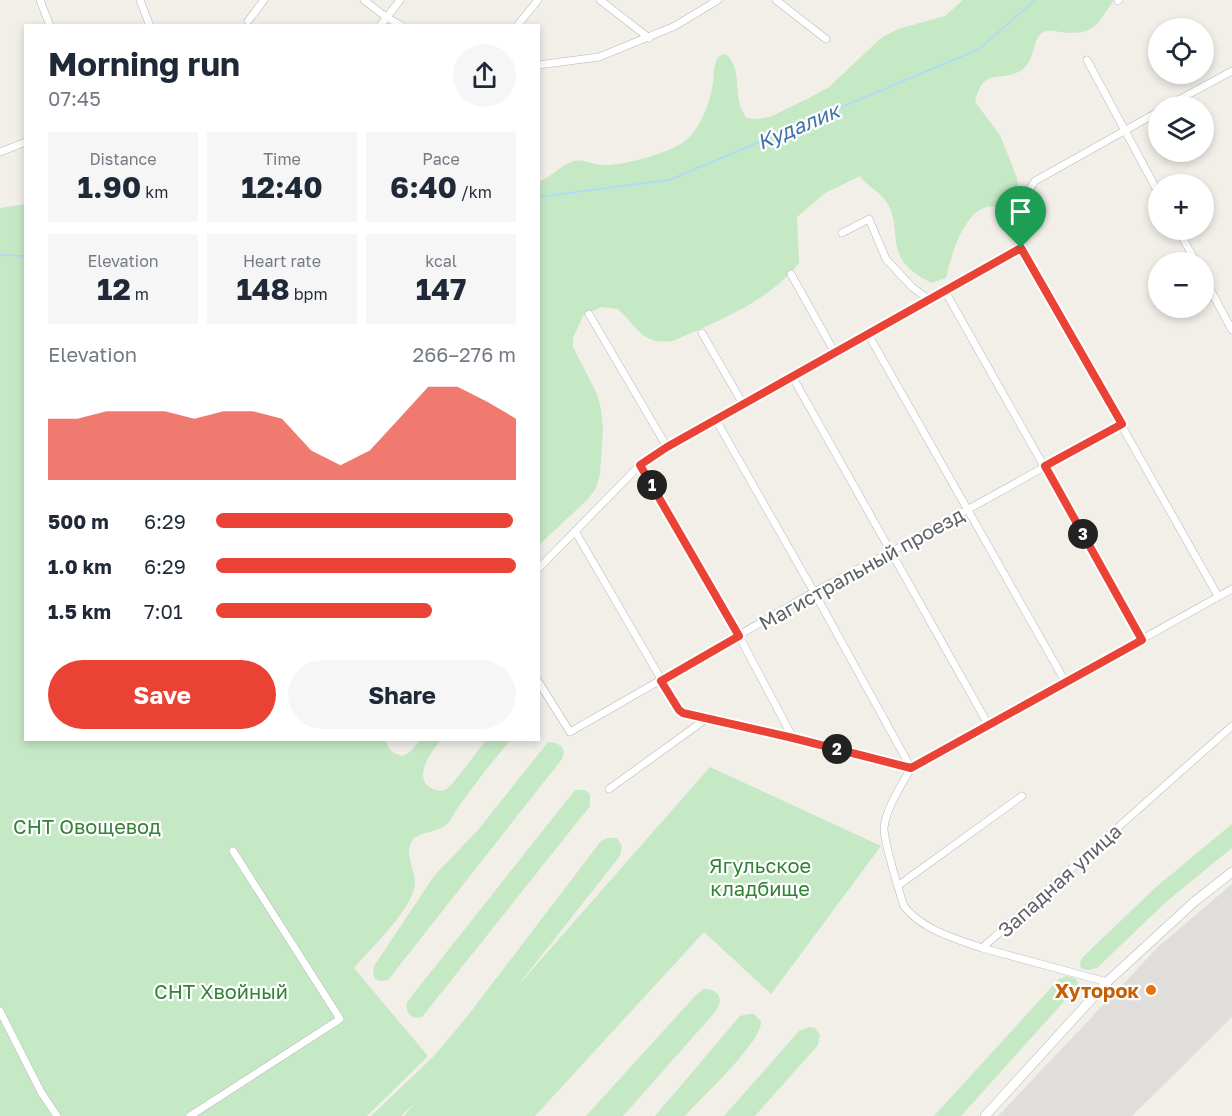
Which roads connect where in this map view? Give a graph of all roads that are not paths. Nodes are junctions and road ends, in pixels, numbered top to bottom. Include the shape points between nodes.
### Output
1 (40, 0) edge
2 (140, 0) edge
3 (264, 0) edge
4 (364, 0) edge
5 (400, 0) edge
6 (538, 0) edge
7 (600, 0) edge
8 (718, 0) edge
9 (776, 0) edge
10 (386, 17) junction
11 (248, 21) dead end
12 (49, 24) edge
13 (149, 24) edge
14 (381, 24) edge
15 (398, 24) edge
16 (520, 24) edge
17 (649, 38) junction
18 (826, 39) dead end
19 (1087, 60) dead end
20 (540, 65) edge
21 (1232, 71) edge
22 (1186, 96) edge
23 (1148, 117) edge
24 (1125, 130) junction
25 (24, 143) edge
26 (0, 152) edge
27 (1148, 174) edge
28 (842, 233) dead end
29 (1021, 248) junction
30 (791, 274) dead end
31 (945, 291) junction
32 (1214, 296) edge
33 (928, 299) junction
34 (589, 314) dead end
35 (1232, 330) edge
36 (702, 333) dead end
37 (868, 334) junction
38 (836, 352) junction
39 (792, 376) junction
40 (743, 404) junction
41 (716, 420) junction
42 (1122, 424) junction
43 (667, 447) junction
44 (640, 465) junction
45 (1045, 466) junction
46 (968, 509) junction
47 (575, 531) junction
48 (891, 552) junction
49 (540, 567) edge
50 (1232, 589) edge
51 (814, 592) junction
52 (1218, 596) junction
53 (739, 636) junction
54 (1142, 640) junction
55 (661, 681) junction
56 (1066, 683) junction
57 (540, 684) edge
58 (706, 719) junction
59 (989, 726) junction
60 (1232, 726) edge
61 (793, 738) junction
62 (911, 768) junction
63 (609, 789) dead end
64 (1022, 796) dead end
65 (233, 851) dead end
66 (1232, 872) edge
67 (898, 885) junction
68 (982, 948) junction
69 (1107, 982) junction
70 (0, 1011) edge
71 (57, 1116) edge
72 (190, 1116) edge
73 (985, 1116) edge

1 - 12 street
2 - 13 street
3 - 11 street
4 - 10 street
5 - 10 street
6 - 16 street
7 - 17 street
8 - 17 street
9 - 18 street
10 - 14 street
10 - 15 street
17 - 20 street via 599,57
19 - 24 street
21 - 22 street
23 - 24 street
24 - 27 street
24 - 29 street via 1035,181 1022,203
25 - 26 street
28 - 33 street via 869,219 886,259
29 - 31 street
29 - 42 street
30 - 38 street
31 - 33 street
31 - 45 street
32 - 35 street
33 - 37 street
34 - 43 street
36 - 40 street
37 - 38 street
37 - 46 street
38 - 39 street
39 - 40 street
39 - 48 street
40 - 41 street
41 - 43 street
41 - 51 street
42 - 45 street, Магистральный проезд
42 - 52 street
43 - 44 street
44 - 47 street
44 - 53 street
45 - 46 street, Магистральный проезд
45 - 54 street
46 - 48 street, Магистральный проезд
46 - 56 street
47 - 49 street
47 - 55 street
48 - 51 street, Магистральный проезд
48 - 59 street
50 - 52 street
51 - 53 street, Магистральный проезд
51 - 62 street
52 - 54 street
53 - 55 street, Магистральный проезд
53 - 61 street
54 - 56 street
55 - 57 street, Магистральный проезд via 570,732
55 - 58 street via 679,710
56 - 59 street
58 - 61 street
58 - 63 street
59 - 62 street
60 - 68 street, Западная улица
61 - 62 street
62 - 67 street via 884,830
64 - 67 street
65 - 72 street via 340,1019
66 - 69 street
67 - 68 street via 904,906 912,915
68 - 69 street, Западная улица
69 - 73 street
70 - 71 street

